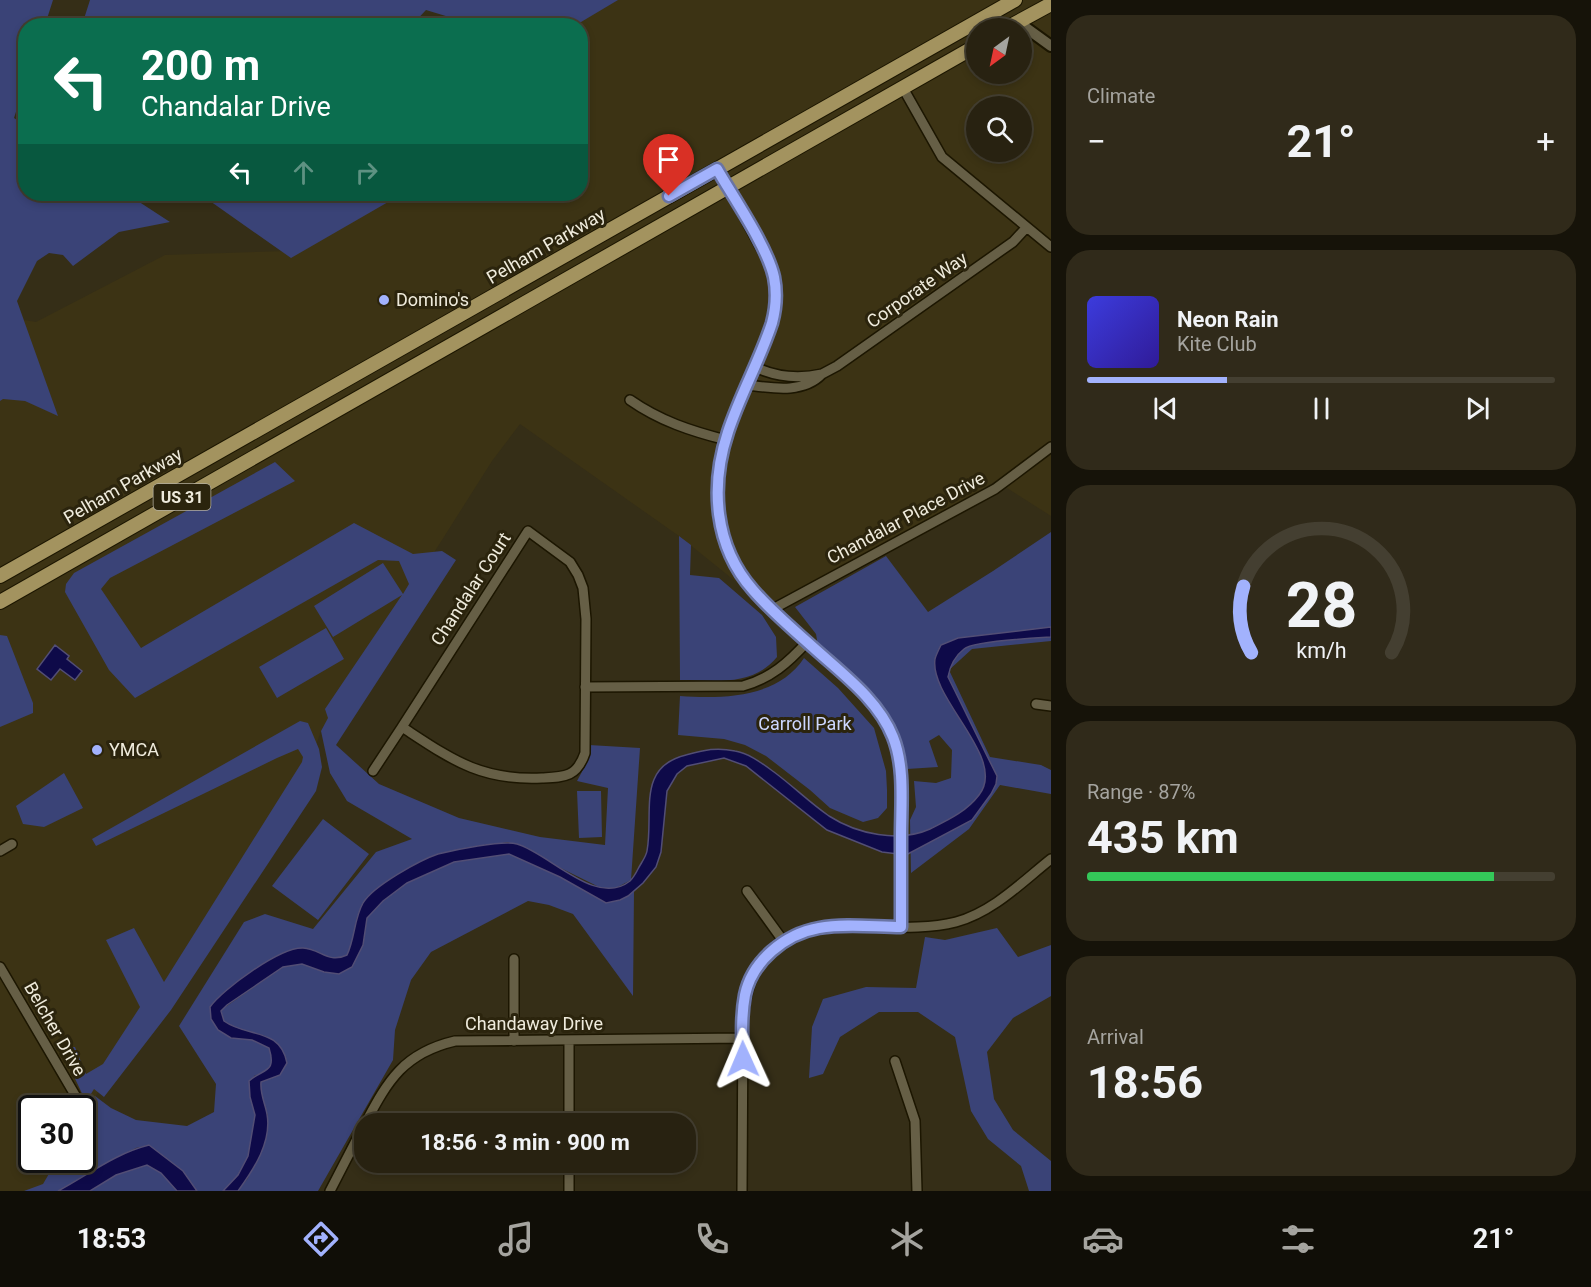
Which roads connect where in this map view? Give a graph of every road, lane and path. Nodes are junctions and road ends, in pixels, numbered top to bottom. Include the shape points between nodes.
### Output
1 (1009, 3) edge
2 (1051, 4) edge
3 (1012, 18) edge
4 (1027, 18) edge
5 (1032, 36) edge
6 (1051, 46) edge
7 (966, 52) edge
8 (908, 61) junction
9 (916, 80) junction
10 (903, 88) junction
11 (717, 169) junction
12 (728, 187) junction
13 (669, 196) junction
14 (681, 214) junction
15 (1026, 228) junction
16 (1051, 247) edge
17 (482, 303) junction
18 (493, 321) junction
19 (381, 360) junction
20 (755, 367) junction
21 (822, 374) junction
22 (391, 378) junction
23 (747, 385) junction
24 (630, 400) dead end
25 (270, 423) junction
26 (726, 440) junction
27 (281, 441) junction
28 (1051, 447) edge
29 (26, 561) junction
30 (0, 576) edge
31 (43, 577) junction
32 (0, 602) edge
33 (771, 610) junction
34 (807, 642) junction
35 (585, 687) junction
36 (1036, 704) dead end
37 (1051, 706) edge
38 (402, 727) junction
39 (373, 771) dead end
40 (12, 844) dead end
41 (0, 851) edge
42 (1051, 859) edge
43 (747, 891) dead end
44 (901, 927) junction
45 (784, 942) junction
46 (514, 959) dead end
47 (0, 967) edge
48 (742, 1038) junction
49 (514, 1041) junction
50 (568, 1041) junction
51 (895, 1061) dead end
52 (75, 1095) edge
53 (371, 1113) edge
54 (569, 1113) edge
55 (354, 1145) edge
56 (569, 1173) edge
57 (330, 1191) edge
58 (569, 1191) edge
59 (742, 1191) edge
60 (917, 1191) edge

1 - 3 main road
1 - 8 main road, Pelham Parkway / US 31
2 - 4 main road
5 - 6 street
7 - 9 main road, US 31
8 - 9 main road
8 - 11 main road, Pelham Parkway / US 31
9 - 10 main road, US 31
10 - 12 main road, US 31
10 - 15 street via 942,157
11 - 12 main road
11 - 13 main road, Pelham Parkway / US 31
12 - 14 main road, US 31
12 - 20 street via 774,276 775,312
13 - 14 main road
13 - 17 main road, Pelham Parkway / US 31
14 - 18 main road, US 31
15 - 16 street
15 - 21 street, Corporate Way via 1013,242
17 - 18 main road
17 - 19 main road, Pelham Parkway / US 31
18 - 22 main road, US 31
19 - 22 main road
19 - 25 main road, Pelham Parkway / US 31
20 - 21 street, Corporate Way via 775,375
20 - 23 street
21 - 23 street, Corporate Way via 802,387
22 - 27 main road, US 31
23 - 26 street
24 - 26 street via 663,420
25 - 27 main road
25 - 29 main road, Pelham Parkway / US 31
26 - 33 street via 717,490 721,527 744,579
27 - 31 main road, US 31
28 - 33 street, Chandalar Place Drive via 995,489
29 - 30 main road, Pelham Parkway / US 31
29 - 31 main road
31 - 32 main road, US 31
33 - 34 street
34 - 35 street via 780,670 743,686
34 - 44 street via 873,704 898,754
35 - 38 street, Chandalar Court via 585,753 578,768 562,777 516,779 482,773
35 - 38 street, Chandalar Court via 586,619 581,581 565,557 528,531
36 - 37 street
38 - 39 street, Chandalar Court
40 - 41 street
42 - 44 street via 980,913 938,926
43 - 45 street
44 - 45 street via 818,928
45 - 48 street via 768,955 751,980 745,996
46 - 49 street
47 - 52 street, Belcher Drive
48 - 50 street, Chandaway Drive
48 - 59 street
49 - 50 street, Chandaway Drive
49 - 53 street, Chandaway Drive via 455,1041 420,1053 394,1074
50 - 54 street
51 - 60 street via 915,1121
55 - 57 street, Chandaway Drive
56 - 58 street

